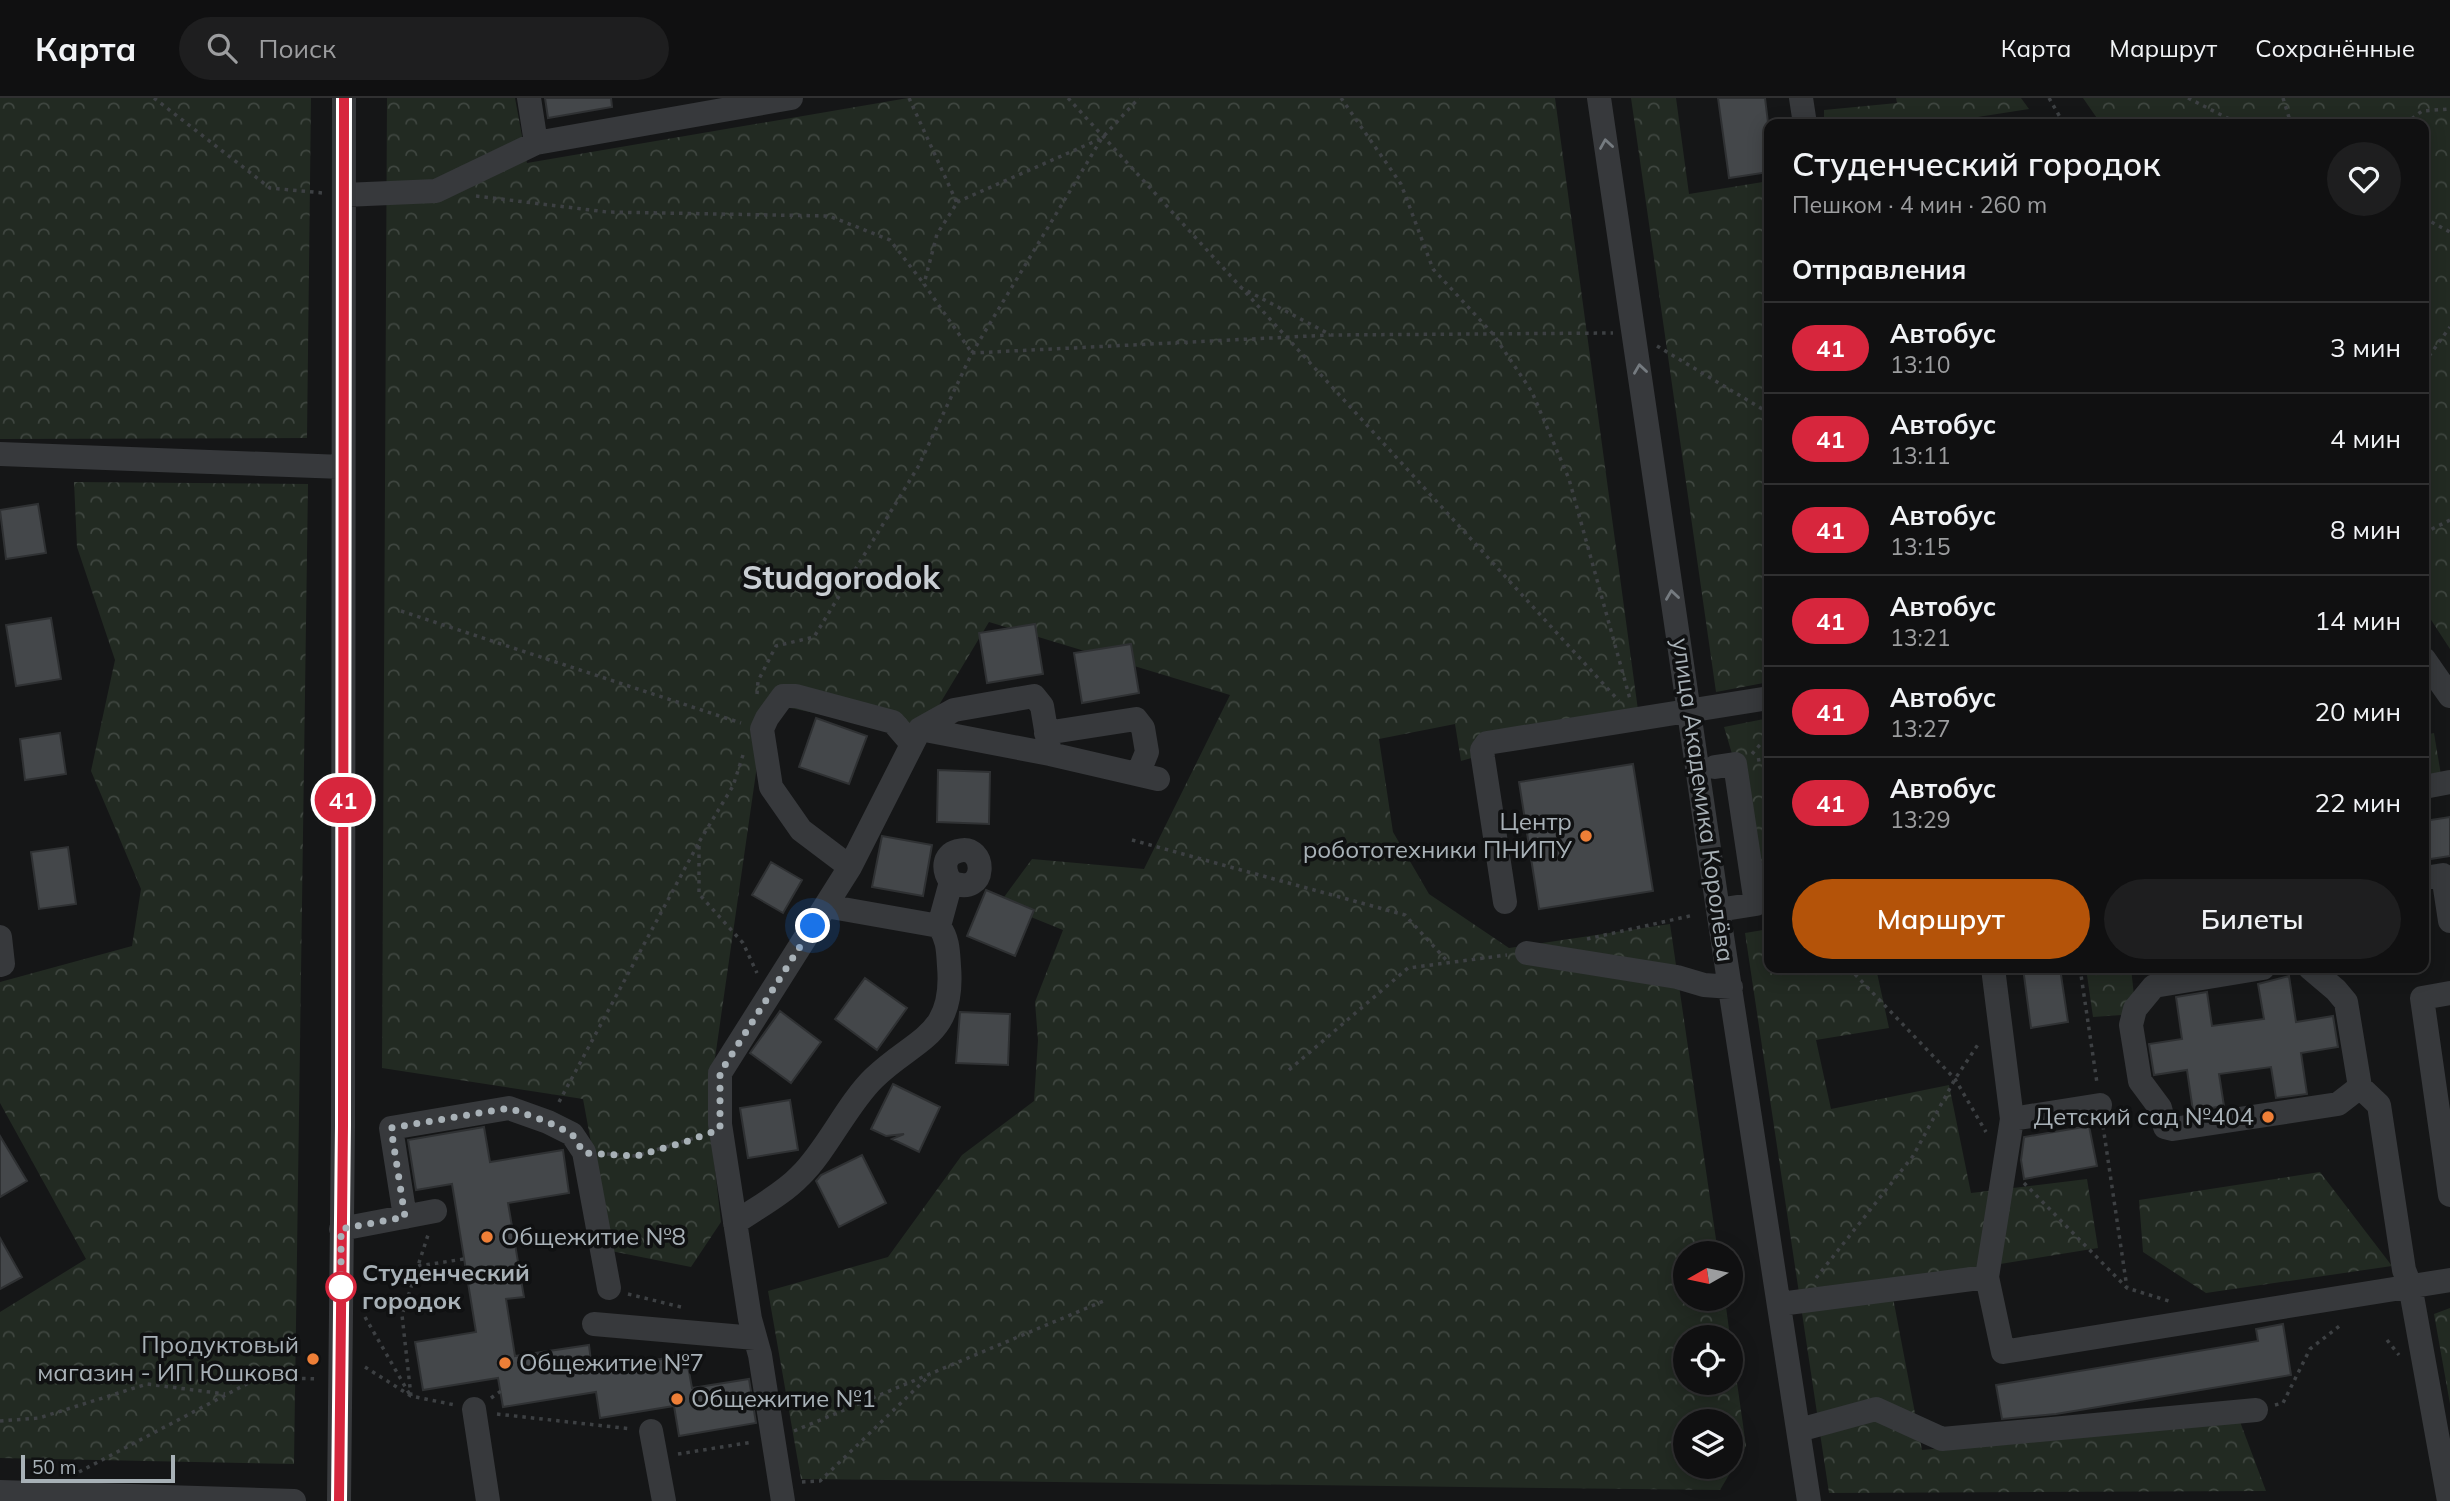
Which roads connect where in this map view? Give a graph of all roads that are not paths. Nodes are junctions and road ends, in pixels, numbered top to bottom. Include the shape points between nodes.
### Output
1 (344, 98) edge
2 (529, 98) edge
3 (791, 98) edge
4 (1599, 98) edge
5 (1801, 98) edge
6 (1804, 119) edge
7 (536, 143) junction
8 (344, 195) junction
9 (0, 454) edge
10 (343, 467) junction
11 (2429, 666) edge
12 (2450, 696) edge
13 (1764, 699) edge
14 (1689, 710) junction
15 (916, 736) junction
16 (1048, 743) junction
17 (1715, 767) dead end
18 (2450, 782) edge
19 (2429, 786) edge
20 (850, 867) junction
21 (2429, 877) edge
22 (951, 882) dead end
23 (1505, 902) dead end
24 (826, 906) junction
25 (1718, 910) junction
26 (2450, 921) edge
27 (939, 926) junction
28 (0, 937) edge
29 (1527, 953) road end
30 (0, 965) edge
31 (1994, 973) edge
32 (2231, 973) edge
33 (2316, 973) edge
34 (1731, 987) junction
35 (2450, 993) edge
36 (2360, 1087) junction
37 (2100, 1105) dead end
38 (2012, 1119) junction
39 (2450, 1195) edge
40 (435, 1211) road end
41 (405, 1217) junction
42 (735, 1223) junction
43 (341, 1229) junction
44 (1987, 1277) junction
45 (2450, 1280) edge
46 (2410, 1285) junction
47 (609, 1288) dead end
48 (1789, 1303) junction
49 (594, 1324) dead end
50 (755, 1338) junction
51 (474, 1409) road end
52 (2256, 1410) road end
53 (1798, 1430) junction
54 (651, 1431) road end
55 (0, 1492) edge
56 (781, 1492) edge
57 (262, 1500) edge
58 (295, 1501) edge
59 (339, 1501) edge
60 (488, 1501) edge
61 (664, 1501) edge
62 (1809, 1501) edge
63 (2449, 1501) edge

1 - 8 street
2 - 7 street
3 - 7 street
14 -> 4 street, улица Академика Королёва
5 - 6 street
7 - 8 street via 436,191
8 - 10 street
9 - 10 street
10 - 43 street
11 - 12 street
13 - 14 street
14 - 23 street via 1487,743 1482,750
14 - 25 street, улица Академика Королёва
15 - 16 street
15 - 16 street via 954,710 1034,696 1042,706
15 - 20 street
15 - 20 street via 893,722 796,696 783,696 767,718 762,741 771,787 801,830
16 - 16 street via 1148,777 1143,728 1136,719
17 - 25 street via 1735,764 1756,904
18 - 19 street
20 - 24 street
21 - 26 street via 2443,875
22 - 27 street
24 - 27 street
24 - 42 street via 720,1073 720,1129
25 - 34 street, улица Академика Королёва
27 - 42 street via 947,937 950,983 938,1025 873,1078 800,1177
28 - 30 street
29 - 34 street
31 - 38 street
32 - 36 street via 2154,985 2135,1009 2131,1025 2138,1071 2160,1108 2165,1127 2338,1104
33 - 36 street via 2346,1002
34 - 48 street, улица Академика Королёва
35 - 39 street via 2422,998
36 - 46 street via 2379,1105
37 - 38 street
38 - 44 street
40 - 41 street
41 - 43 street
41 - 47 street via 391,1128 509,1108 572,1134 584,1153
42 - 50 street
43 - 59 street
44 - 46 street via 2003,1352
44 - 48 street
45 - 46 street
46 - 63 street
48 - 53 street, улица Академика Королёва
49 - 50 street
50 - 56 street
51 - 60 street
52 - 53 street via 1942,1439 1876,1409
53 - 62 street, улица Академика Королёва
54 - 61 street
55 - 57 street
57 - 58 street

